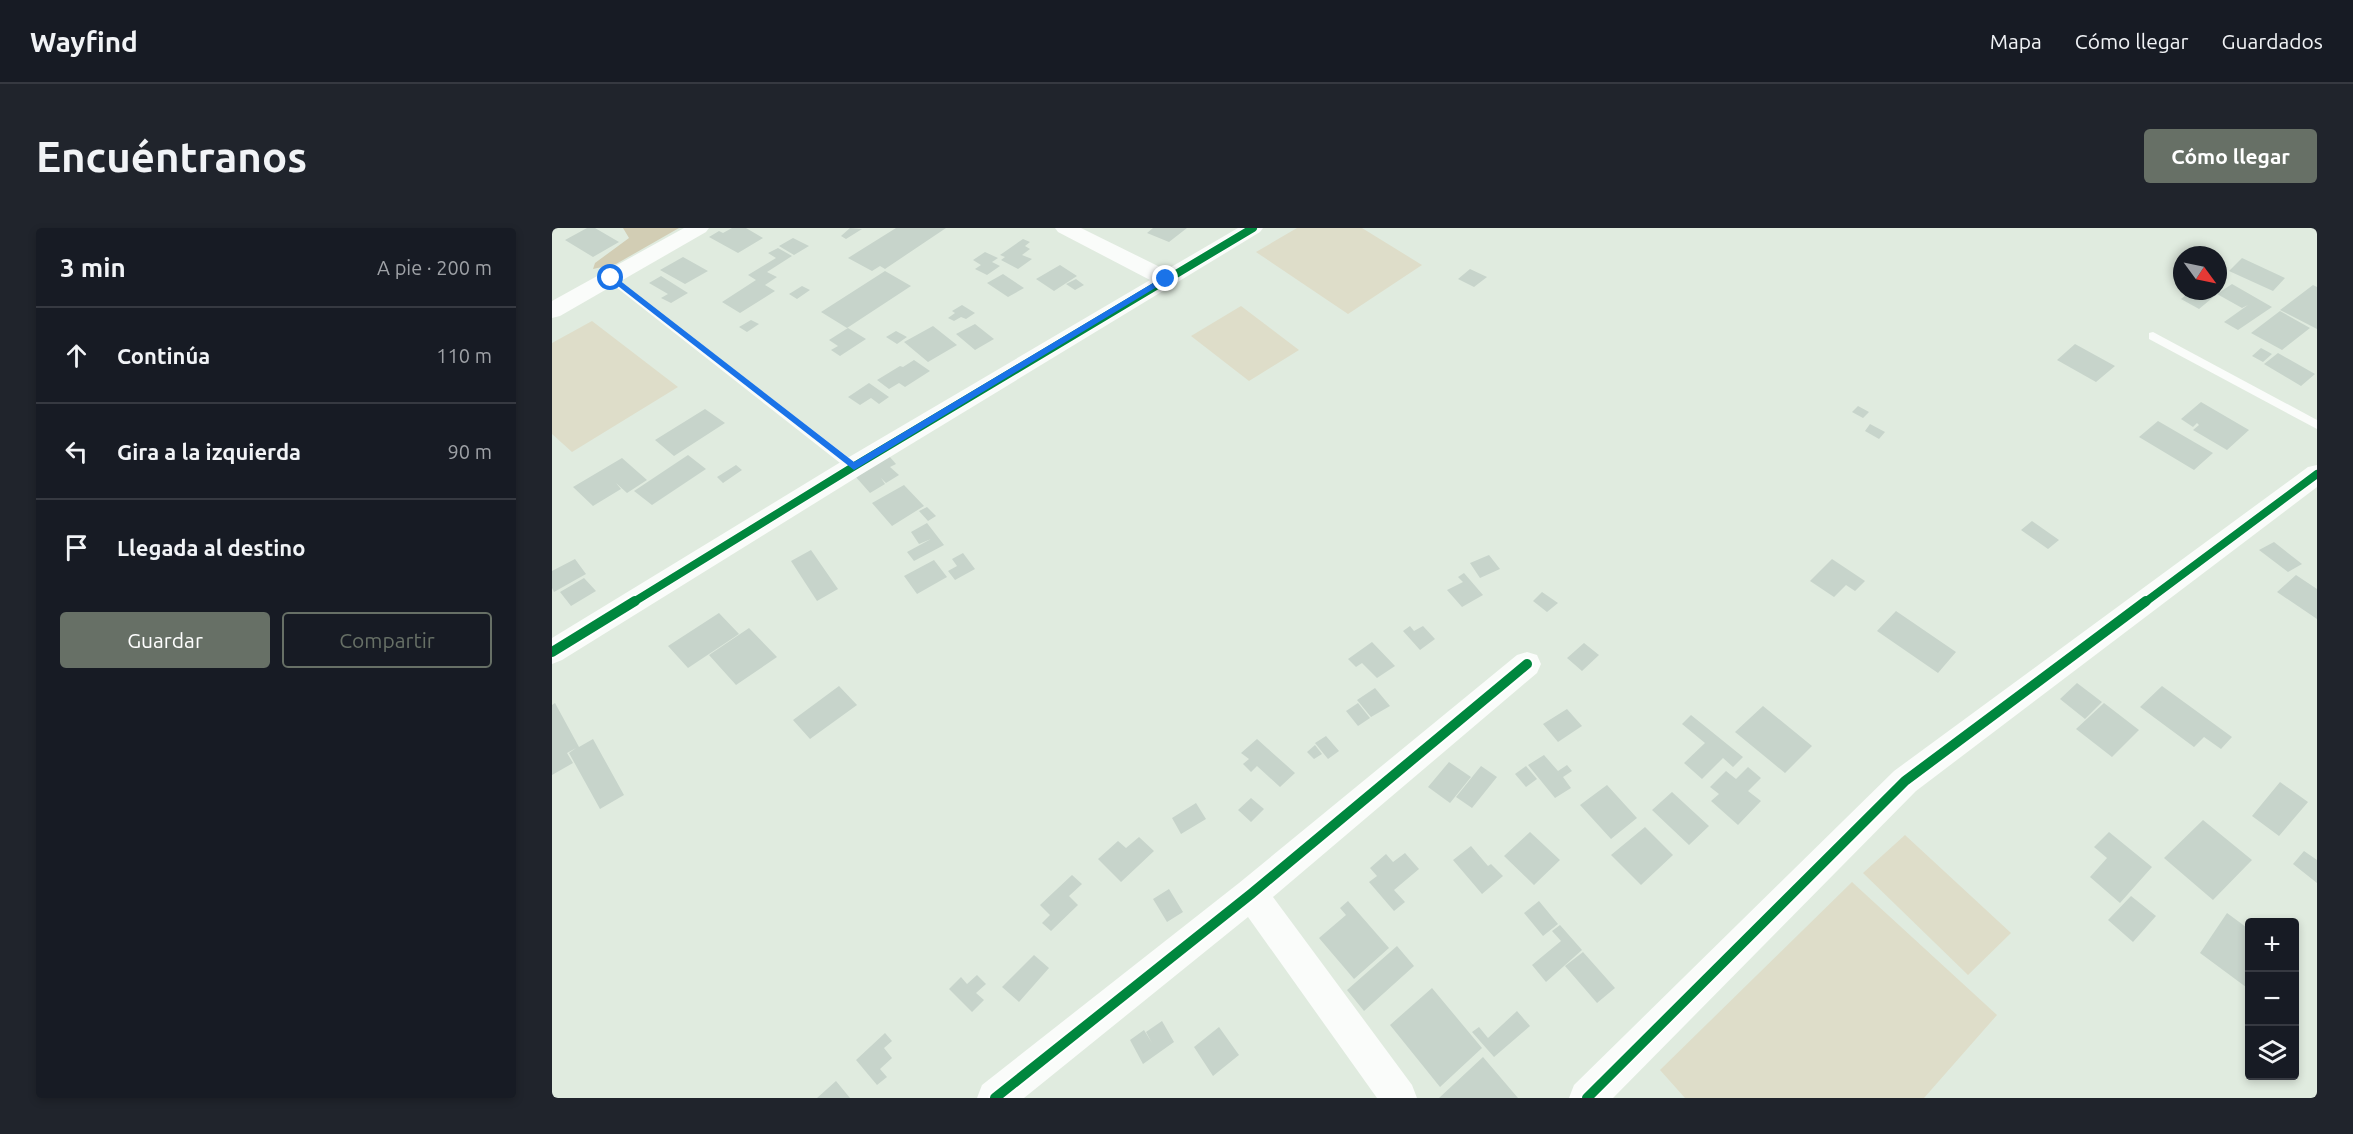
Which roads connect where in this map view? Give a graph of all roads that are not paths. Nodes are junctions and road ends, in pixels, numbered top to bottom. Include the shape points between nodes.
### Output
1 (699, 228) edge
2 (1065, 228) edge
3 (1253, 228) edge
4 (611, 278) junction
5 (1166, 279) junction
6 (552, 311) edge
7 (2153, 336) dead end
8 (2317, 426) edge
9 (854, 467) junction
10 (2317, 474) edge
11 (552, 652) edge
12 (1527, 664) dead end
13 (1251, 894) junction
14 (995, 1098) edge
15 (1399, 1098) edge
16 (1587, 1098) edge

1 - 4 street
2 - 5 street
3 - 5 street
4 - 6 street
4 - 9 lane
5 - 9 street
7 - 8 lane
9 - 11 street
10 - 16 street via 1905,781
12 - 13 street
13 - 14 street
13 - 15 street

